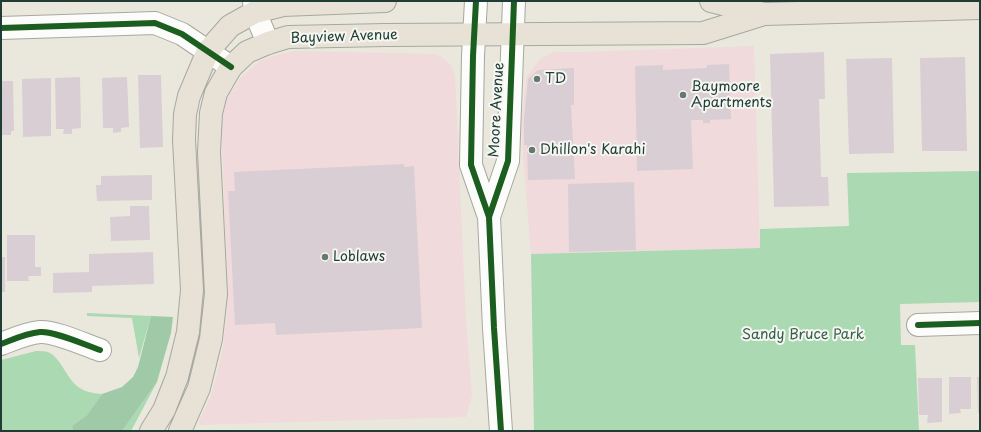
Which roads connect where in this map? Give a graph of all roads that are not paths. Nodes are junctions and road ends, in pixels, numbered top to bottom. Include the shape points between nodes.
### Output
1 (385, 1) edge
2 (476, 1) edge
3 (514, 1) edge
4 (710, 1) edge
5 (254, 6) edge
6 (980, 8) edge
7 (764, 14) junction
8 (1, 28) edge
9 (513, 34) junction
10 (474, 35) junction
11 (268, 43) junction
12 (208, 51) junction
13 (232, 66) junction
14 (489, 217) junction
15 (980, 323) edge
16 (918, 325) dead end
17 (1, 344) edge
18 (100, 350) dead end
19 (151, 431) edge
20 (180, 431) edge
21 (497, 431) edge

1 - 5 main road
2 - 10 street, Moore Avenue
3 - 9 street, Moore Avenue
4 - 7 main road, Bayview Avenue
5 - 11 street
5 - 12 main road via 230,26
6 - 7 main road, Bayview Avenue
7 - 9 main road, Bayview Avenue via 703,33
8 - 12 street via 156,23 182,34
9 - 10 main road, Bayview Avenue
9 - 14 street, Moore Avenue via 508,162
10 - 11 main road, Bayview Avenue via 288,37
10 - 14 street, Moore Avenue via 471,165
11 - 13 main road, Bayview Avenue via 247,52
12 - 13 street
12 - 19 main road via 188,96 185,114 184,140 192,290 188,332 177,378 164,410
13 - 20 main road, Bayview Avenue via 216,93 211,112 209,152 216,294 211,339 200,388
14 - 21 street, Moore Avenue
15 - 16 street
17 - 18 street via 41,332

